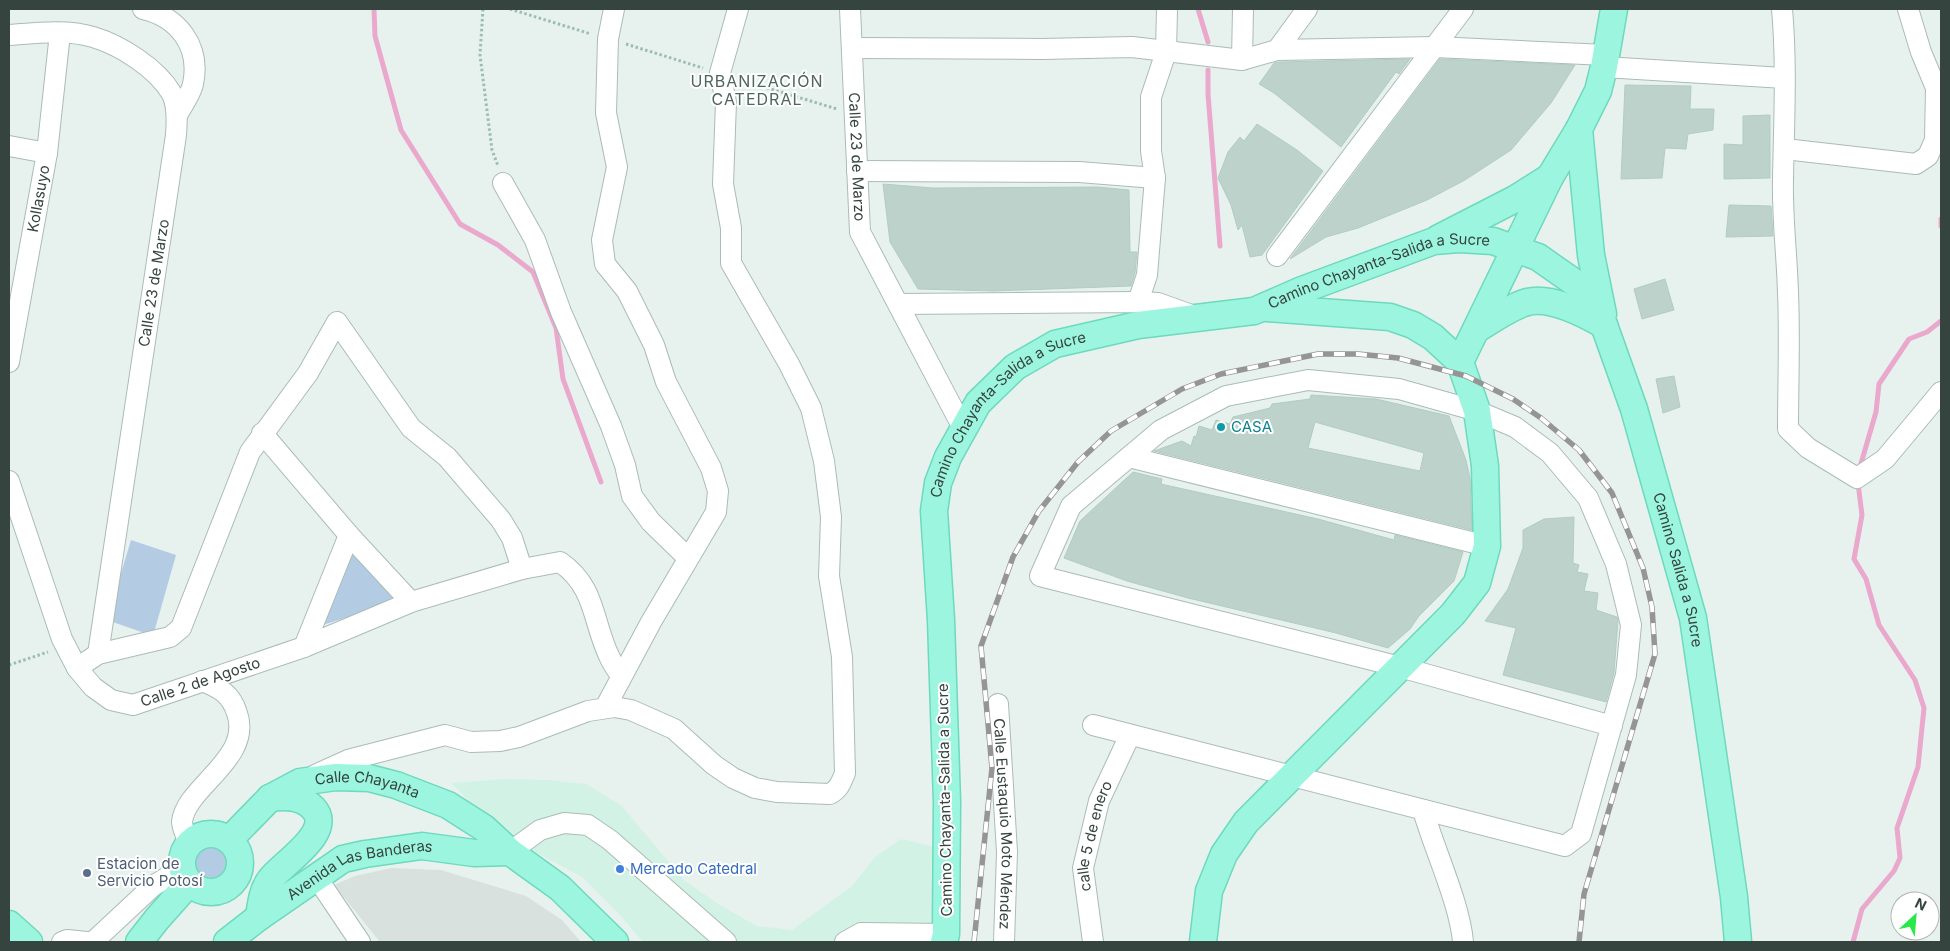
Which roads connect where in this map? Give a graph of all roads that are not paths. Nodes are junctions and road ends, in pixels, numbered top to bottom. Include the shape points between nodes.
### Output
1 (142, 9) edge
2 (614, 9) edge
3 (738, 9) edge
4 (850, 9) edge
5 (1167, 9) edge
6 (1242, 9) edge
7 (1307, 9) edge
8 (1463, 9) edge
9 (1614, 9) edge
10 (1782, 9) edge
11 (1908, 9) edge
12 (60, 33) junction
13 (9, 35) edge
14 (1435, 47) junction
15 (852, 48) junction
16 (1277, 50) junction
17 (1166, 52) junction
18 (1242, 60) junction
19 (1605, 61) junction
20 (1783, 78) junction
21 (1937, 78) edge
22 (177, 115) junction
23 (1579, 130) junction
24 (9, 146) edge
25 (1785, 149) junction
26 (47, 153) junction
27 (857, 171) junction
28 (1550, 177) junction
29 (1155, 178) junction
30 (503, 182) road end
31 (1434, 241) junction
32 (1515, 247) junction
33 (1277, 256) dead end
34 (1138, 302) junction
35 (900, 304) junction
36 (1254, 311) junction
37 (1197, 317) junction
38 (1604, 325) junction
39 (1477, 329) junction
40 (9, 362) edge
41 (1460, 362) junction
42 (1941, 392) edge
43 (1477, 411) junction
44 (964, 428) junction
45 (262, 434) junction
46 (1129, 457) junction
47 (9, 481) edge
48 (349, 534) junction
49 (1487, 546) junction
50 (688, 558) junction
51 (522, 569) junction
52 (411, 602) junction
53 (304, 647) junction
54 (98, 654) junction
55 (1400, 667) junction
56 (77, 668) junction
57 (622, 676) junction
58 (202, 681) junction
59 (998, 704) dead end
60 (606, 708) junction
61 (1093, 725) dead end
62 (1612, 726) junction
63 (1130, 735) junction
64 (1291, 777) junction
65 (300, 782) junction
66 (270, 798) junction
67 (1423, 810) junction
68 (229, 840) junction
69 (510, 852) junction
70 (187, 865) junction
71 (317, 878) junction
72 (259, 917) junction
73 (9, 924) edge
74 (945, 938) edge
75 (29, 942) edge
76 (62, 942) edge
77 (88, 942) edge
78 (93, 942) edge
79 (139, 942) edge
80 (227, 942) edge
81 (360, 942) edge
82 (615, 942) edge
83 (726, 942) edge
84 (845, 942) edge
85 (1004, 942) edge
86 (1093, 942) edge
87 (1203, 942) edge
88 (1462, 942) edge
89 (1738, 942) edge

1 - 22 street via 162,15 184,32 194,59 193,85
2 - 50 street via 608,39 606,113 617,166 602,240 606,264 627,292 654,346 666,382 711,468 718,491 716,512
3 - 60 street via 720,73 726,102 723,184 731,228 731,263 811,408 824,461 831,517 829,576 842,657 845,773 836,790 830,794 755,788 733,778 674,729 631,710
4 - 15 street, Calle 23 de Marzo
5 - 17 street
6 - 18 street
7 - 16 street
8 - 14 street
9 - 19 main road
10 - 20 street via 1786,51
11 - 21 street via 1921,52
12 - 13 street, Calle 23 de Marzo
12 - 22 street, Calle 23 de Marzo via 92,37 130,53 151,70 172,94
12 - 26 street, Kollasuyo
14 - 16 street
14 - 19 street
14 - 33 street
15 - 17 street via 1132,47
15 - 27 street, Calle 23 de Marzo
16 - 18 street
17 - 18 street
17 - 29 street via 1151,97 1151,151
19 - 20 street
19 - 23 main road via 1598,91
20 - 25 street
21 - 25 street via 1935,140 1928,156 1916,164
22 - 54 street, Calle 23 de Marzo
23 - 28 main road
23 - 38 main road via 1590,246
24 - 26 street
25 - 42 street via 1788,429 1808,448 1857,478 1885,459
26 - 40 street, Kollasuyo
27 - 29 street via 1079,172
27 - 35 street, Calle 23 de Marzo via 860,232
28 - 31 main road
28 - 32 main road
29 - 34 street via 1147,275
30 - 50 street via 535,240 561,312 611,426 632,496 652,522
31 - 32 main road, Camino Chayanta-Salida a Sucre via 1493,241
31 - 36 main road, Camino Chayanta-Salida a Sucre
32 - 38 main road, Camino Salida a Sucre via 1538,257 1578,286
32 - 39 main road
34 - 35 street
34 - 37 street via 1158,303
35 - 44 street, Calle 23 de Marzo
36 - 37 main road, Camino Chayanta-Salida a Sucre
36 - 41 main road via 1264,308 1390,316 1433,337
37 - 44 main road, Camino Chayanta-Salida a Sucre via 1138,325 1055,344 1015,367 998,382 978,403
38 - 39 main road via 1579,311 1552,302 1526,302
38 - 89 main road, Camino Salida a Sucre via 1634,409 1693,618
39 - 41 main road
41 - 43 main road
43 - 46 street via 1399,389 1308,380 1226,396 1160,430
43 - 49 main road via 1485,466
43 - 62 street via 1515,428 1550,453 1588,498 1609,547 1631,625 1626,675
44 - 74 main road, Camino Chayanta-Salida a Sucre via 938,483 934,511 947,793
45 - 48 street
45 - 51 street via 308,373 337,322 411,428 447,457 501,520 512,538
45 - 54 street via 250,452 181,628 170,637
46 - 49 street
46 - 55 street via 1071,506 1040,576
47 - 56 street, Calle 2 de Agosto via 62,639
48 - 52 street
48 - 53 street
49 - 55 main road via 1477,583 1453,614
50 - 57 street
51 - 52 street, Calle 2 de Agosto
51 - 57 street, Calle 2 de Agosto via 560,562 574,572 587,590 609,656
52 - 53 street, Calle 2 de Agosto
53 - 58 street, Calle 2 de Agosto
54 - 56 street
55 - 62 street
55 - 64 main road
56 - 58 street, Calle 2 de Agosto via 93,687 111,700 132,705
57 - 60 street
58 - 70 street via 223,690 233,700 240,720 230,755 185,811 182,823
59 - 85 street, Calle Eustaquio Moto Méndez via 1007,852
60 - 65 street via 500,741 471,742 445,735 348,760
61 - 63 street
62 - 67 street via 1581,834 1565,846
63 - 64 street
63 - 86 street, calle 5 de enero via 1099,801 1083,868
64 - 67 street
64 - 87 main road via 1246,822 1224,854 1209,891
65 - 66 main road, Calle Chayanta
65 - 69 main road, Calle Chayanta via 336,777 369,778 396,785 448,805 484,828
66 - 68 main road, Calle Chayanta
66 - 72 main road via 284,796 307,802 317,812 318,823 307,846 270,880 262,894
67 - 88 street via 1450,892
68 - 70 main road via 212,834 196,838
68 - 70 main road via 239,854 240,863 236,880 222,890 204,892
69 - 71 main road, Avenida Las Banderas via 474,853 422,846 374,852 343,859
69 - 82 main road via 560,888
69 - 83 street via 540,830 564,823 588,825 610,840
70 - 78 street via 153,886
70 - 79 main road via 157,919
71 - 72 main road, Avenida Las Banderas
71 - 81 street
72 - 80 main road, Avenida Las Banderas
73 - 75 main road
74 - 84 street via 868,932
76 - 77 street

